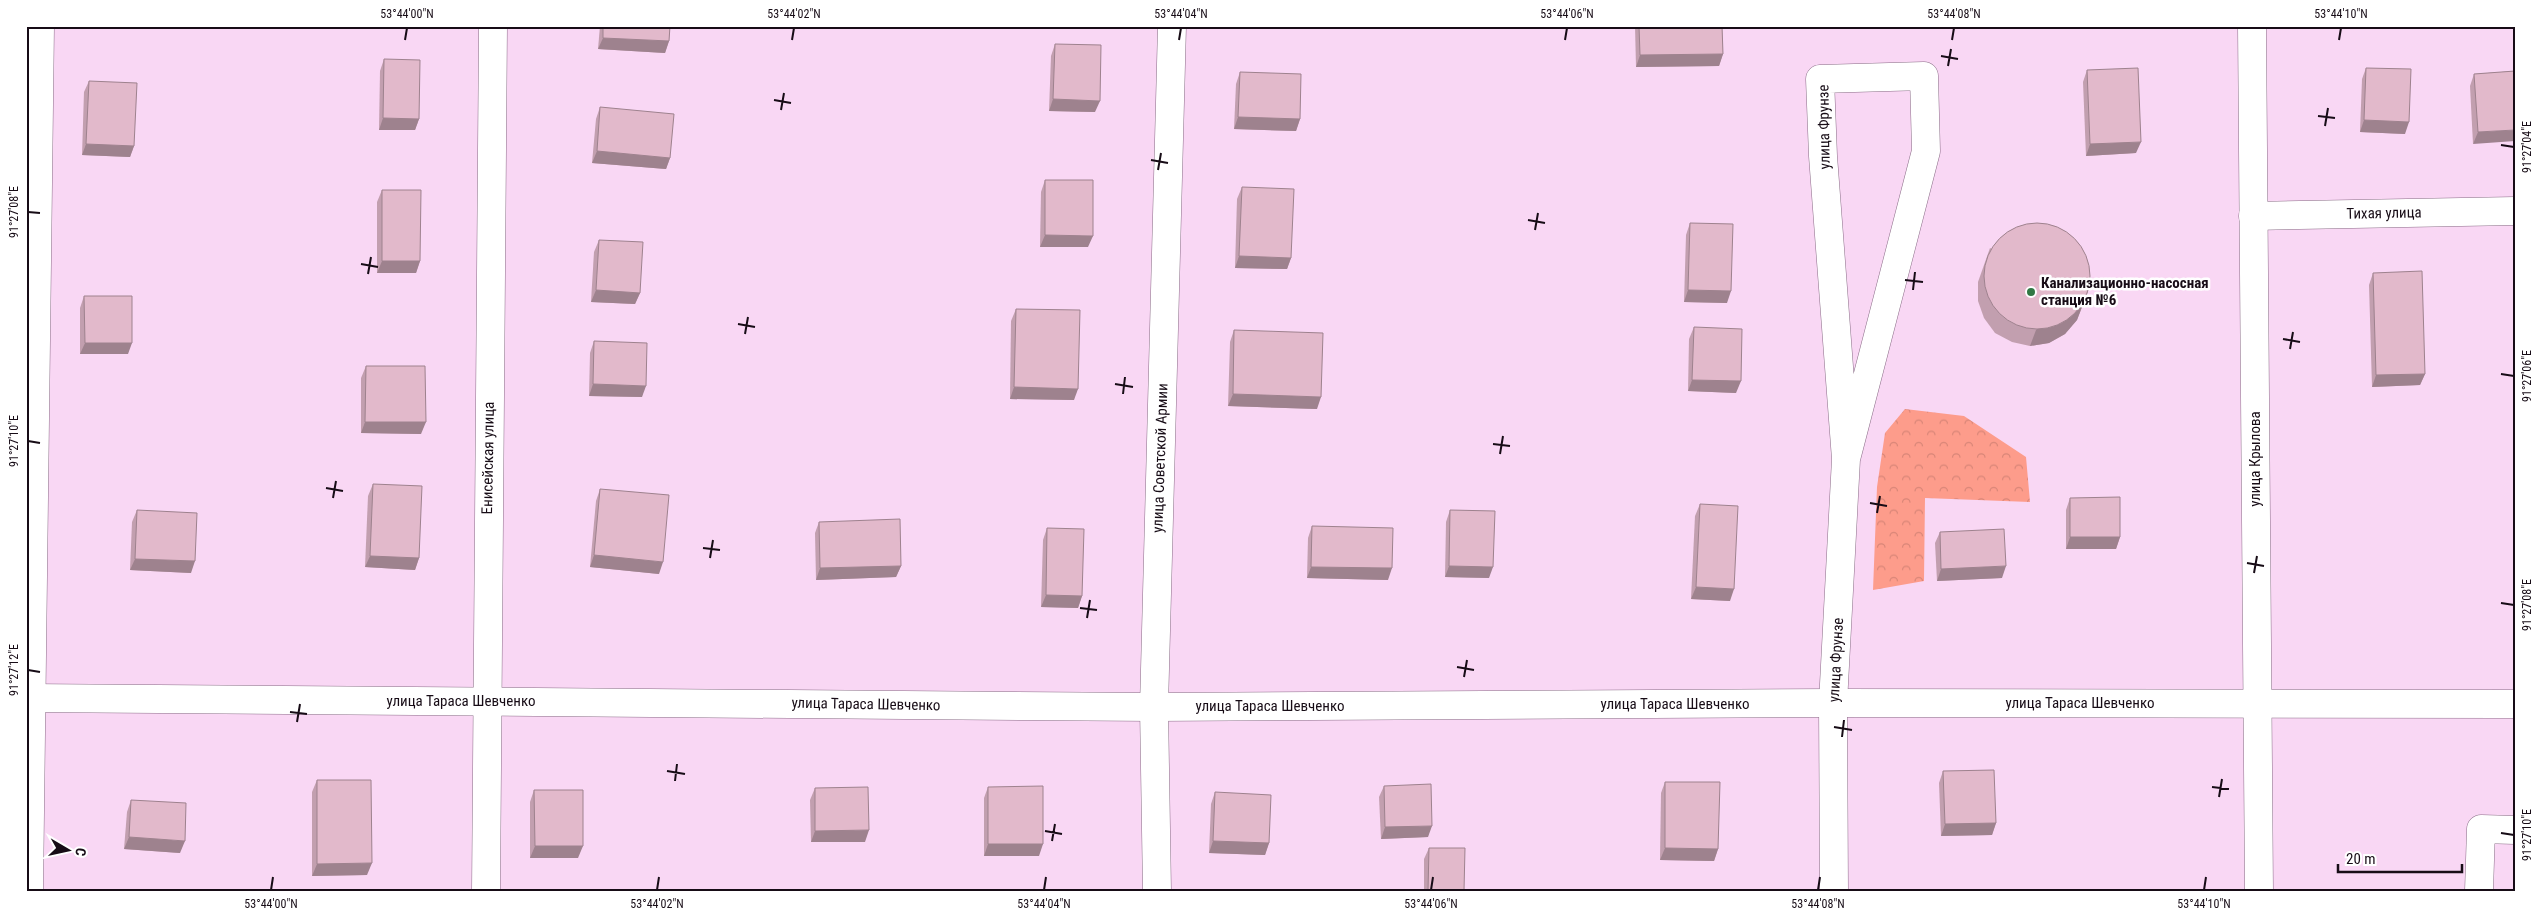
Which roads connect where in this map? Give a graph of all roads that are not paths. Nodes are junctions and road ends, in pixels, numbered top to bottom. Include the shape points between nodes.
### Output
1 (40, 26) edge
2 (492, 26) edge
3 (1172, 26) edge
4 (2252, 26) edge
5 (2515, 211) edge
6 (2253, 216) junction
7 (1846, 459) junction
8 (28, 698) edge
9 (486, 701) junction
10 (2258, 702) junction
11 (1834, 703) junction
12 (2515, 704) edge
13 (1154, 707) junction
14 (2515, 830) edge
15 (29, 891) edge
16 (486, 891) edge
17 (1157, 891) edge
18 (1834, 891) edge
19 (2259, 891) edge
20 (2479, 891) edge

1 - 8 street
2 - 9 street, Енисейская улица
3 - 13 street, улица Советской Армии
4 - 6 street, улица Крылова
5 - 6 street, Тихая улица
6 - 10 street, улица Крылова
7 - 7 street, улица Фрунзе via 1926,151 1924,76 1820,78
7 - 11 street, улица Фрунзе
8 - 9 street, улица Тараса Шевченко
8 - 15 street
9 - 13 street, улица Тараса Шевченко
9 - 16 street, Енисейская улица
10 - 11 street, улица Тараса Шевченко
10 - 12 street, улица Тараса Шевченко
10 - 19 street, улица Крылова
11 - 13 street, улица Тараса Шевченко
11 - 18 street, улица Фрунзе
13 - 17 street, улица Советской Армии
14 - 20 street via 2481,830

